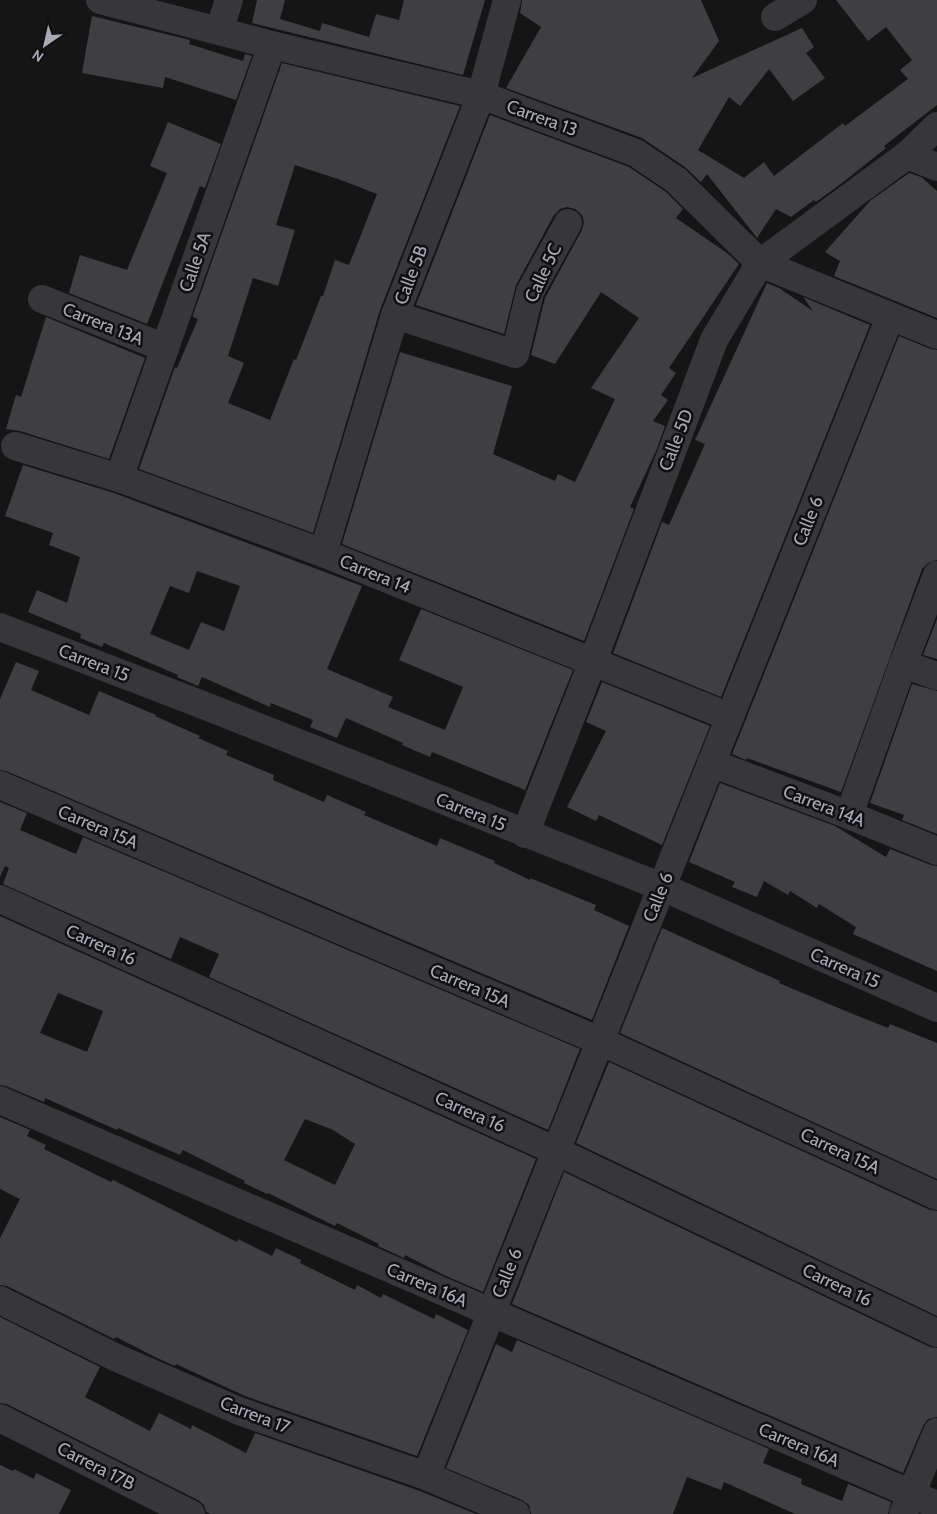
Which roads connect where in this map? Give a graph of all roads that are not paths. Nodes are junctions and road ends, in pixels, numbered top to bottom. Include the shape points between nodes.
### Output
1 (100, 0) edge
2 (229, 0) edge
3 (507, 0) edge
4 (803, 0) edge
5 (775, 17) dead end
6 (219, 31) junction
7 (272, 45) junction
8 (481, 95) junction
9 (937, 126) edge
10 (907, 155) junction
11 (937, 167) edge
12 (568, 223) dead end
13 (760, 263) junction
14 (42, 299) dead end
15 (395, 315) junction
16 (890, 317) junction
17 (937, 336) edge
18 (165, 348) junction
19 (15, 446) dead end
20 (119, 478) junction
21 (323, 553) junction
22 (937, 575) edge
23 (0, 627) edge
24 (593, 661) junction
25 (903, 664) junction
26 (937, 676) edge
27 (730, 717) junction
28 (711, 763) junction
29 (0, 785) edge
30 (849, 815) junction
31 (525, 834) junction
32 (937, 851) edge
33 (662, 888) junction
34 (0, 899) edge
35 (937, 1008) edge
36 (600, 1042) junction
37 (0, 1100) edge
38 (556, 1151) junction
39 (937, 1196) edge
40 (0, 1300) edge
41 (491, 1313) junction
42 (937, 1333) edge
43 (0, 1418) edge
44 (937, 1432) edge
45 (426, 1476) junction
46 (907, 1504) edge
47 (937, 1505) edge
48 (191, 1514) edge
49 (516, 1514) edge

1 - 6 street, Carrera 13
2 - 6 street
3 - 8 street, Calle 5B
4 - 5 street
6 - 7 street, Carrera 13
7 - 8 street, Carrera 13
7 - 18 street, Calle 5A
8 - 13 street, Carrera 13 via 636,153 676,180
8 - 15 street, Calle 5B
9 - 10 street, Calle 5D
10 - 11 street
10 - 13 street, Calle 5D
12 - 15 street, Calle 5C via 530,292 514,354
13 - 16 street, Carrera 13
13 - 24 street, Calle 5D via 714,340
14 - 18 street, Carrera 13A
15 - 21 street, Calle 5B
16 - 17 street, Carrera 13
16 - 27 street, Calle 6
18 - 20 street, Calle 5A
19 - 20 street, Carrera 14
20 - 21 street, Carrera 14
21 - 24 street, Carrera 14
22 - 25 street
23 - 31 street, Carrera 15
24 - 27 street, Carrera 14
24 - 31 street, Calle 5D
25 - 26 street
25 - 30 street
27 - 28 street, Calle 6
28 - 30 street, Carrera 14A
28 - 33 street, Calle 6
29 - 36 street, Carrera 15A
30 - 32 street, Carrera 14A
31 - 33 street, Carrera 15
33 - 35 street, Carrera 15
33 - 36 street, Calle 6
34 - 38 street, Carrera 16
36 - 38 street, Calle 6
36 - 39 street, Carrera 15A
37 - 41 street, Carrera 16A
38 - 41 street, Calle 6
38 - 42 street, Carrera 16
40 - 45 street, Carrera 17 via 117,1358 238,1411
41 - 45 street, Calle 6
41 - 46 street, Carrera 16A
43 - 48 street, Carrera 17B
44 - 46 street
45 - 49 street, Carrera 17
46 - 47 street, Carrera 16A

